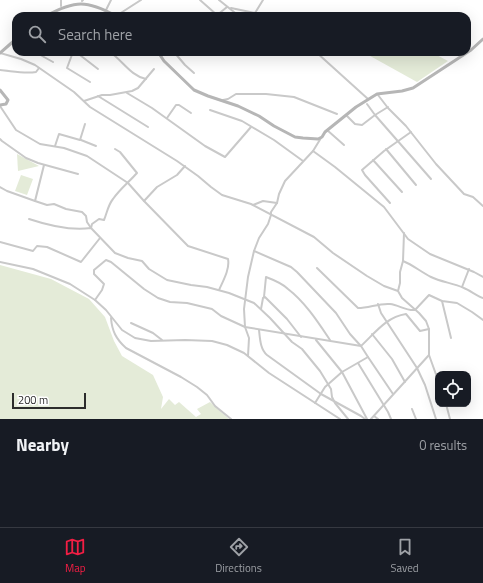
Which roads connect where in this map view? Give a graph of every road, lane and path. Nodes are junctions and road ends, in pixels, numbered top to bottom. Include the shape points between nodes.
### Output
1 (61, 0) edge
2 (111, 0) edge
3 (141, 0) edge
4 (200, 0) edge
5 (219, 0) edge
6 (263, 0) edge
7 (83, 1) edge
8 (60, 6) junction
9 (227, 7) junction
10 (231, 8) junction
11 (106, 10) junction
12 (52, 12) edge
13 (109, 12) edge
14 (122, 12) edge
15 (213, 12) edge
16 (220, 12) edge
17 (234, 12) edge
18 (244, 12) edge
19 (256, 12) edge
20 (483, 39) edge
21 (11, 43) edge
22 (471, 50) edge
23 (0, 53) edge
24 (42, 56) edge
25 (72, 56) edge
26 (81, 56) edge
27 (115, 56) edge
28 (161, 56) edge
29 (177, 56) edge
30 (321, 56) edge
31 (462, 56) edge
32 (53, 62) dead end
33 (39, 68) junction
34 (98, 69) dead end
35 (154, 69) dead end
36 (0, 70) edge
37 (194, 73) dead end
38 (146, 79) junction
39 (90, 82) dead end
40 (0, 90) edge
41 (127, 93) junction
42 (378, 94) junction
43 (98, 96) junction
44 (368, 98) junction
45 (220, 100) junction
46 (84, 101) junction
47 (367, 104) dead end
48 (0, 105) edge
49 (388, 108) junction
50 (210, 110) dead end
51 (191, 113) dead end
52 (336, 114) dead end
53 (346, 115) junction
54 (375, 115) junction
55 (167, 118) junction
56 (85, 124) dead end
57 (251, 126) junction
58 (148, 127) dead end
59 (327, 130) junction
60 (411, 132) junction
61 (322, 137) junction
62 (0, 138) edge
63 (80, 140) junction
64 (397, 141) junction
65 (344, 145) dead end
66 (54, 146) junction
67 (96, 146) dead end
68 (114, 149) dead end
69 (386, 149) junction
70 (313, 151) junction
71 (373, 160) junction
72 (303, 161) junction
73 (44, 165) junction
74 (185, 166) junction
75 (78, 174) dead end
76 (431, 179) dead end
77 (128, 183) junction
78 (416, 185) dead end
79 (0, 187) edge
80 (402, 192) dead end
81 (35, 201) junction
82 (144, 201) junction
83 (276, 202) junction
84 (390, 203) dead end
85 (253, 205) junction
86 (483, 206) edge
87 (272, 215) junction
88 (29, 219) dead end
89 (91, 228) junction
90 (404, 232) junction
91 (100, 237) junction
92 (0, 242) edge
93 (254, 251) junction
94 (403, 261) junction
95 (0, 262) edge
96 (317, 268) dead end
97 (469, 269) junction
98 (483, 277) edge
99 (462, 287) junction
100 (219, 290) junction
101 (398, 291) junction
102 (264, 297) junction
103 (483, 298) edge
104 (95, 300) junction
105 (246, 300) junction
106 (442, 302) junction
107 (378, 304) junction
108 (261, 309) junction
109 (415, 310) junction
110 (111, 316) junction
111 (483, 320) edge
112 (388, 321) junction
113 (131, 323) dead end
114 (245, 327) junction
115 (429, 329) junction
116 (259, 330) junction
117 (285, 334) junction
118 (372, 334) junction
119 (301, 337) junction
120 (451, 338) dead end
121 (316, 340) junction
122 (331, 340) junction
123 (163, 341) junction
124 (361, 346) junction
125 (430, 355) junction
126 (248, 357) junction
127 (368, 358) junction
128 (358, 363) junction
129 (417, 368) junction
130 (435, 371) edge
131 (342, 372) junction
132 (405, 382) junction
133 (328, 385) junction
134 (321, 394) junction
135 (393, 394) junction
136 (315, 403) junction
137 (335, 403) junction
138 (383, 406) junction
139 (447, 407) edge
140 (412, 409) dead end
141 (374, 416) junction
142 (231, 419) edge
143 (340, 419) edge
144 (348, 419) edge
145 (366, 419) edge
146 (371, 419) edge
147 (378, 419) edge
148 (391, 419) edge
149 (416, 419) edge
150 (436, 419) edge
151 (450, 419) edge

1 - 8 street
2 - 11 street
3 - 14 street
4 - 15 street
5 - 9 street
6 - 19 street
7 - 8 main road
7 - 11 main road via 94,3
8 - 12 main road
9 - 10 street
9 - 16 street
10 - 17 street
10 - 18 street
11 - 13 main road
20 - 22 main road
21 - 23 main road
23 - 33 street
24 - 32 street
25 - 39 street via 67,68
26 - 34 street
27 - 38 street via 135,76
28 - 45 main road via 194,90
29 - 37 street
30 - 44 street
31 - 42 main road via 413,88
33 - 36 street via 34,73
33 - 46 street
35 - 38 street
38 - 41 street via 138,88
40 - 48 main road via 8,100 6,104
41 - 43 street
41 - 55 street
42 - 44 main road
42 - 49 street
43 - 46 street
43 - 58 street
44 - 53 main road
45 - 52 street via 228,100 236,94 294,97
45 - 61 main road via 259,116 295,137
46 - 74 street via 97,112
47 - 54 street
48 - 66 street via 16,130 40,144
49 - 54 street
49 - 60 street
50 - 57 street
51 - 55 street via 176,105
53 - 54 street via 359,126
53 - 59 main road
54 - 64 street
55 - 57 street via 205,146 225,157
56 - 63 street
57 - 72 street
59 - 61 main road
59 - 65 street
60 - 64 street
60 - 86 street via 464,194 473,197
61 - 70 street
62 - 73 street via 26,158
63 - 66 street via 59,134
63 - 67 street
64 - 69 street
64 - 76 street
66 - 77 street via 87,156
68 - 77 street via 120,152 137,173
69 - 71 street
69 - 78 street
70 - 72 street
70 - 90 street via 384,207
71 - 80 street
71 - 84 street via 362,172
72 - 83 street via 285,181
73 - 75 street
73 - 81 street
74 - 82 street via 177,175 157,187
74 - 85 street via 222,195
77 - 82 street
77 - 89 street via 112,200 104,220 99,219
79 - 81 street
81 - 89 street via 82,212
82 - 100 street via 188,246 228,259
83 - 85 street
83 - 87 street
85 - 87 street
87 - 93 street
87 - 101 street via 314,237 367,276
88 - 89 street via 68,227
89 - 91 street
90 - 94 street
90 - 97 street via 408,239 430,254
91 - 92 street via 81,262 47,247 37,246 33,251
91 - 100 street via 115,253 142,261 149,269 167,280
93 - 105 street
93 - 124 street via 297,272 336,313
94 - 99 street via 430,277
94 - 101 street
95 - 104 street via 48,274
96 - 107 street via 358,308
97 - 98 street
97 - 99 street
99 - 103 street
100 - 105 street
101 - 109 street
102 - 108 street
102 - 119 street via 287,318
102 - 122 street via 266,277 279,282 313,315
104 - 110 street
104 - 114 street via 104,284 94,274 94,270 106,260 158,298 212,309
105 - 108 street
105 - 114 street
106 - 109 street via 429,295
106 - 111 street via 457,303
106 - 120 street
107 - 109 street via 390,304 408,311
107 - 112 street
108 - 117 street
109 - 115 street via 426,321
110 - 123 street via 129,336
110 - 142 street via 113,332 126,348 197,387
112 - 115 street via 406,314 420,331
112 - 118 street
112 - 129 street
113 - 123 street via 153,333
114 - 116 street
114 - 126 street via 249,338
115 - 125 street
116 - 117 street
116 - 134 street via 263,352
117 - 119 street
117 - 133 street via 317,367
118 - 124 street
118 - 132 street via 392,359
119 - 121 street
121 - 122 street
121 - 131 street
122 - 124 street
123 - 126 street via 212,341 227,345
124 - 127 street
125 - 129 street
125 - 130 street
126 - 136 street
127 - 128 street
127 - 135 street
128 - 131 street
128 - 138 street
129 - 132 street
129 - 150 street
131 - 133 street
131 - 145 street
132 - 135 street
133 - 134 street
133 - 137 street
134 - 136 street
134 - 137 street
135 - 138 street
136 - 143 street
137 - 144 street
137 - 145 street
138 - 141 street
138 - 148 street
139 - 151 street
140 - 149 street
141 - 146 street
141 - 147 street

